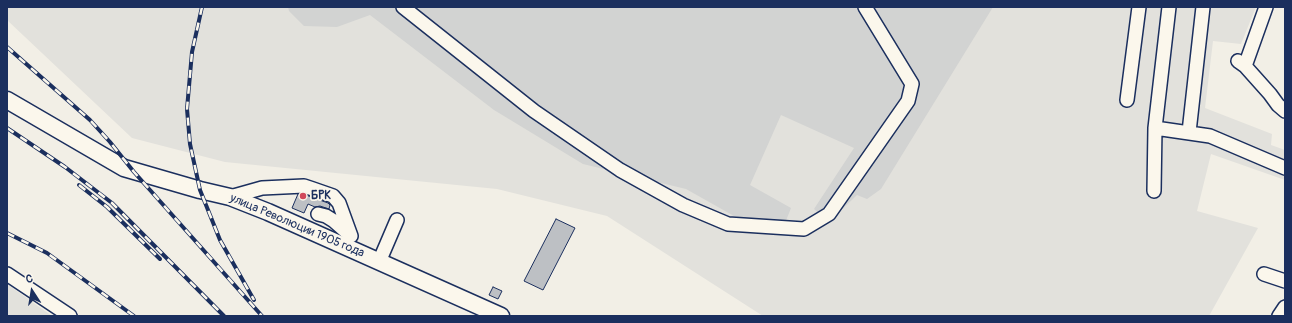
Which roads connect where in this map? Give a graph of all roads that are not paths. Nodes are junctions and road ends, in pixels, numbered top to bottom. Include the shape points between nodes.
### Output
1 (403, 7) edge
2 (865, 7) edge
3 (1139, 7) edge
4 (1169, 7) edge
5 (1203, 7) edge
6 (1266, 7) edge
7 (7, 100) edge
8 (1127, 100) dead end
9 (1285, 111) edge
10 (1155, 128) junction
11 (1189, 132) junction
12 (1285, 168) edge
13 (1154, 191) dead end
14 (230, 197) junction
15 (318, 214) dead end
16 (397, 220) dead end
17 (351, 236) junction
18 (373, 259) junction
19 (7, 274) edge
20 (1264, 274) dead end
21 (1285, 281) edge
22 (1285, 307) edge
23 (70, 316) edge
24 (501, 316) edge
25 (1279, 316) edge

1 - 2 street via 534,111 626,173 683,205 728,224 804,230 829,214 908,102 912,84
3 - 8 street
4 - 10 street
5 - 11 street
6 - 9 street via 1241,63
7 - 14 main road, улица Революции 1905 года via 124,168
10 - 11 street
10 - 13 street
11 - 12 street via 1210,136
14 - 17 street via 262,188 304,186 333,196 339,203
14 - 18 main road, улица Революции 1905 года
15 - 17 street via 334,221
16 - 18 street
17 - 18 street
18 - 24 main road, улица Революции 1905 года
19 - 23 street
20 - 21 street
22 - 25 street

